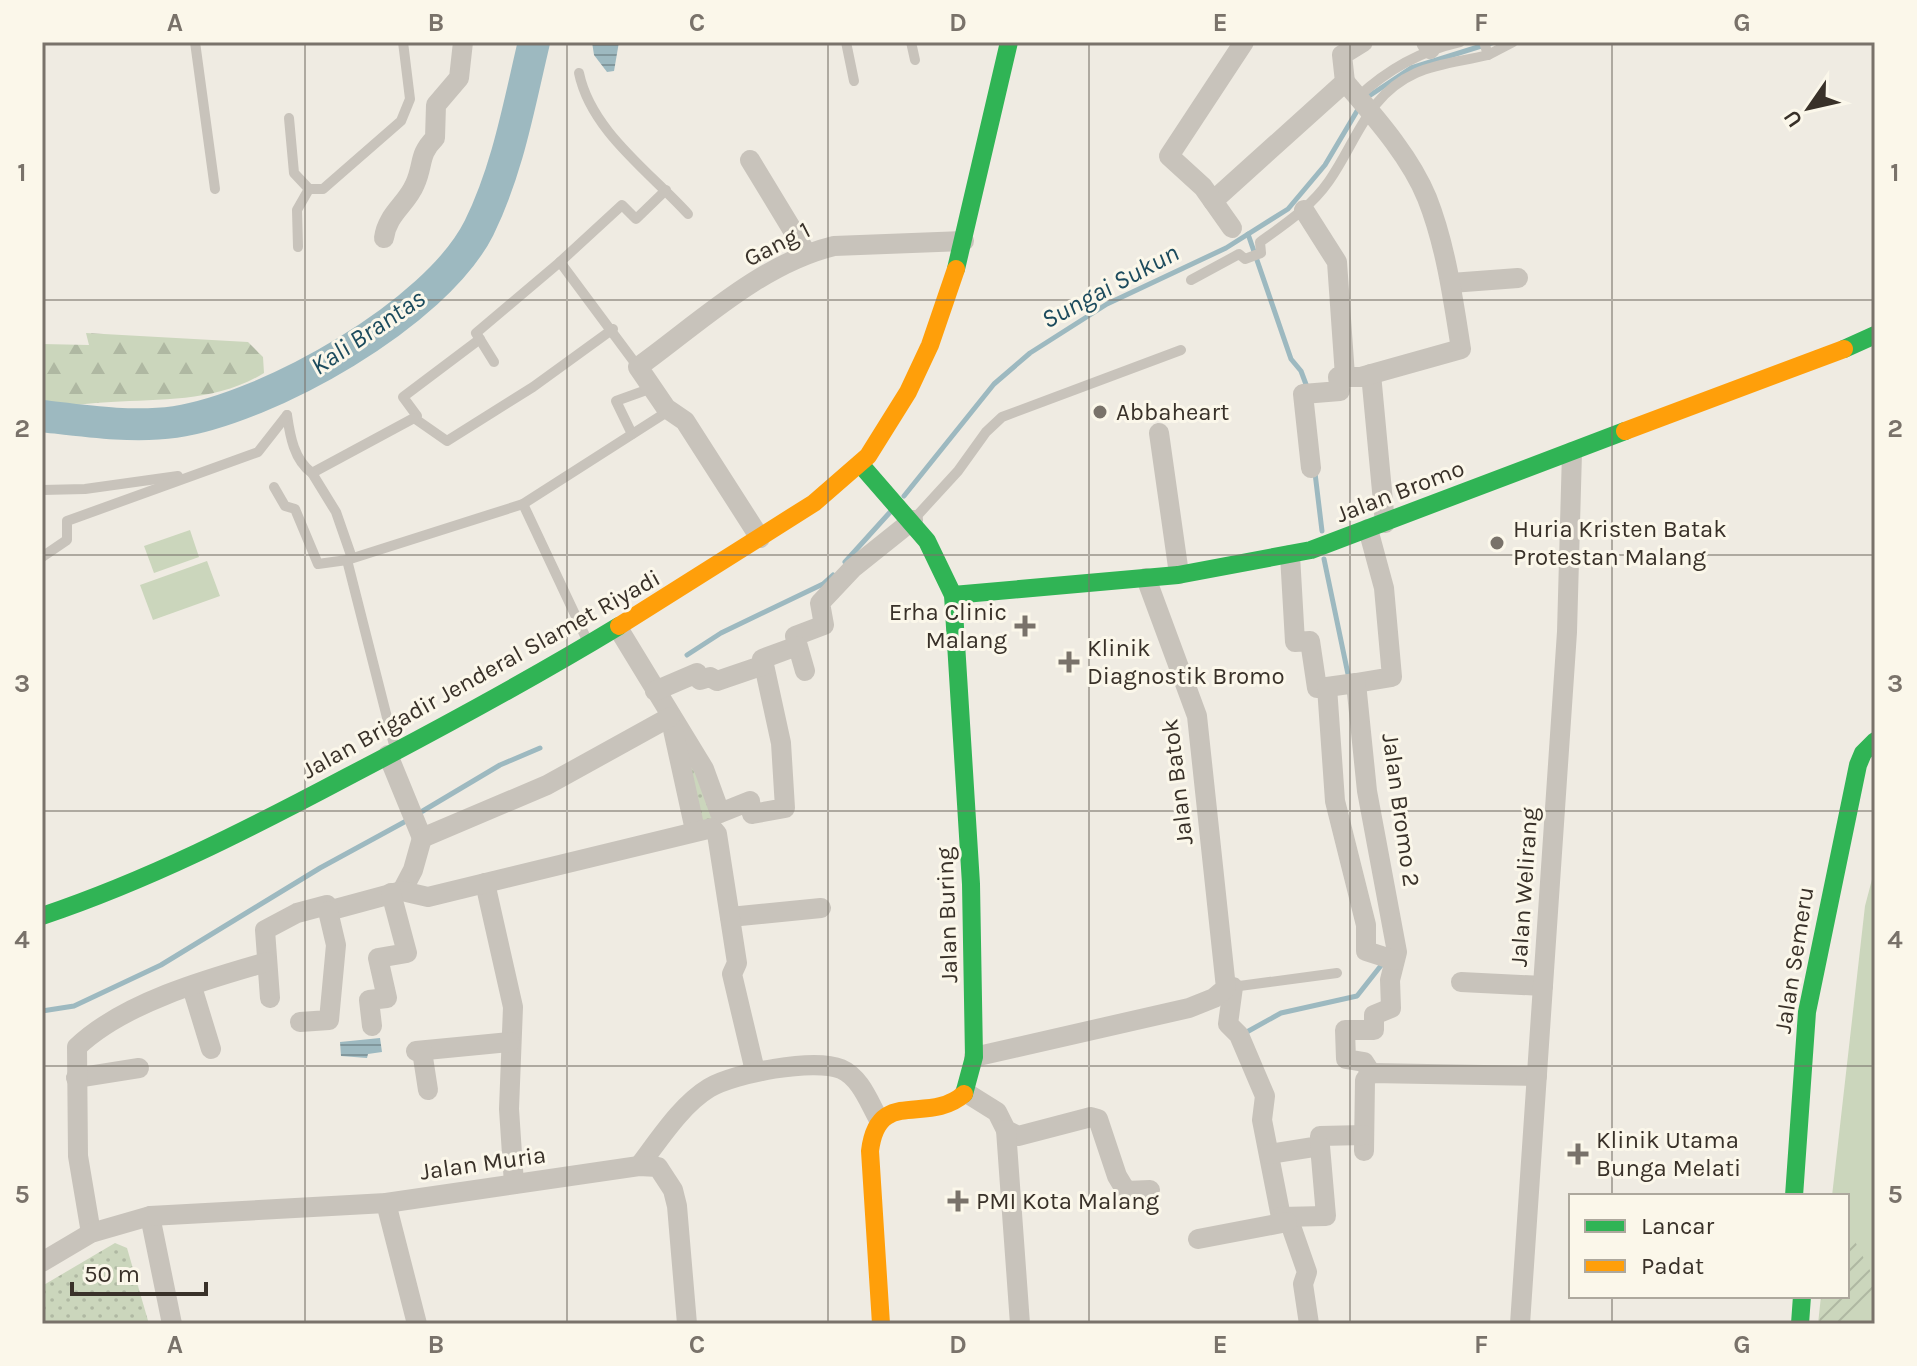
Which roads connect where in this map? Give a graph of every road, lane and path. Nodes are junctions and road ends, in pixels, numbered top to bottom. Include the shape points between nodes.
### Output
1 (195, 42) edge
2 (403, 42) edge
3 (463, 42) edge
4 (846, 42) edge
5 (911, 42) edge
6 (1009, 42) edge
7 (1244, 42) edge
8 (1363, 42) edge
9 (1460, 42) edge
10 (1513, 42) edge
11 (1428, 46) edge
12 (1486, 50) edge
13 (915, 60) dead end
14 (579, 73) dead end
15 (854, 81) dead end
16 (1357, 96) junction
17 (289, 118) dead end
18 (750, 160) dead end
19 (215, 189) dead end
20 (309, 189) junction
21 (666, 190) junction
22 (1213, 201) junction
23 (1304, 210) junction
24 (688, 214) dead end
25 (1232, 228) dead end
26 (384, 238) dead end
27 (964, 241) junction
28 (298, 247) dead end
29 (807, 254) junction
30 (560, 262) junction
31 (1518, 278) dead end
32 (1191, 280) dead end
33 (1451, 283) junction
34 (613, 329) junction
35 (1875, 335) edge
36 (480, 339) junction
37 (1875, 346) edge
38 (1844, 349) junction
39 (1181, 350) dead end
40 (494, 362) dead end
41 (638, 367) junction
42 (1371, 374) junction
43 (1345, 376) junction
44 (652, 388) junction
45 (670, 410) junction
46 (414, 418) junction
47 (1159, 433) dead end
48 (632, 434) junction
49 (1572, 452) junction
50 (861, 465) junction
51 (1311, 468) dead end
52 (200, 473) junction
53 (312, 473) junction
54 (274, 487) dead end
55 (42, 490) edge
56 (523, 504) junction
57 (909, 516) junction
58 (1376, 526) junction
59 (760, 538) junction
60 (1290, 555) junction
61 (42, 557) edge
62 (349, 559) junction
63 (1179, 574) junction
64 (1146, 578) junction
65 (953, 595) junction
66 (618, 628) junction
67 (589, 646) junction
68 (797, 646) junction
69 (764, 665) junction
70 (805, 671) dead end
71 (1345, 684) junction
72 (655, 691) junction
73 (670, 717) junction
74 (1875, 741) edge
75 (392, 753) junction
76 (1875, 769) edge
77 (416, 825) junction
78 (695, 830) junction
79 (485, 883) junction
80 (404, 893) junction
81 (821, 908) dead end
82 (328, 911) junction
83 (42, 916) edge
84 (730, 917) junction
85 (1389, 958) junction
86 (267, 962) junction
87 (1337, 973) dead end
88 (1461, 982) dead end
89 (1543, 986) junction
90 (192, 987) junction
91 (1230, 987) junction
92 (270, 998) dead end
93 (1828, 1005) dead end
94 (300, 1022) dead end
95 (372, 1026) dead end
96 (1825, 1035) dead end
97 (510, 1042) junction
98 (211, 1049) dead end
99 (974, 1057) junction
100 (139, 1068) dead end
101 (755, 1071) junction
102 (1371, 1073) junction
103 (1537, 1076) junction
104 (76, 1078) junction
105 (428, 1090) dead end
106 (965, 1092) junction
107 (878, 1118) junction
108 (1006, 1130) junction
109 (1320, 1146) junction
110 (1269, 1154) junction
111 (639, 1166) junction
112 (514, 1184) junction
113 (1150, 1190) dead end
114 (1794, 1194) edge
115 (1811, 1194) edge
116 (386, 1203) junction
117 (150, 1216) junction
118 (1284, 1219) junction
119 (91, 1233) junction
120 (1198, 1239) dead end
121 (42, 1262) edge
122 (1787, 1298) edge
123 (1802, 1298) edge
124 (172, 1324) edge
125 (417, 1324) edge
126 (687, 1324) edge
127 (881, 1324) edge
128 (1020, 1324) edge
129 (1309, 1324) edge
130 (1520, 1324) edge
131 (1785, 1324) edge
132 (1800, 1324) edge

1 - 19 lane
2 - 20 lane via 410,99 401,121 323,189
3 - 26 street via 459,78 436,105 435,138 423,151 415,184 386,224
4 - 15 lane
5 - 13 lane
6 - 27 main road, Jalan Brigadir Jenderal Slamet Riyadi
7 - 22 street via 1169,156
8 - 16 street via 1342,55
9 - 11 lane
10 - 12 lane
11 - 16 lane
12 - 16 lane via 1415,73 1387,90
14 - 21 lane via 583,91 605,127
16 - 22 street
16 - 23 lane via 1328,183
16 - 33 street via 1414,172 1427,198
17 - 20 lane via 294,173
18 - 29 street
20 - 28 lane via 297,210
21 - 24 lane
21 - 30 lane via 636,219 622,205
22 - 25 street
23 - 32 lane via 1260,242 1261,253 1239,254
23 - 43 street via 1337,262
27 - 29 street, Gang 1 via 834,246
27 - 50 main road, Jalan Brigadir Jenderal Slamet Riyadi via 916,378
29 - 41 street, Gang 1 via 766,275
30 - 34 lane
30 - 36 lane via 476,333
31 - 33 street
33 - 42 street via 1461,349
34 - 41 lane
34 - 46 lane via 447,441
35 - 38 main road, Jalan Bromo
36 - 40 lane
36 - 46 lane via 403,397
37 - 38 main road, Jalan Bromo
38 - 49 main road, Jalan Bromo
39 - 57 lane via 1002,417 958,471
41 - 44 street
42 - 43 street
42 - 58 street
43 - 51 street via 1338,377 1340,391 1303,394
44 - 45 street
44 - 48 lane via 616,401
45 - 48 lane
45 - 59 street via 685,421
46 - 53 lane
47 - 63 street
48 - 56 lane
49 - 58 main road, Jalan Bromo
49 - 89 street, Jalan Welirang via 1567,632
50 - 57 main road, Jalan Buring
50 - 59 main road, Jalan Brigadir Jenderal Slamet Riyadi
52 - 53 lane via 258,452 287,415 290,439
52 - 55 lane
52 - 61 lane via 67,521 67,540
53 - 62 lane via 336,512
54 - 62 lane via 285,506 295,509 318,564
56 - 62 lane
56 - 67 lane
57 - 65 main road, Jalan Buring via 937,555
57 - 68 street via 820,603 824,625 795,636
58 - 60 main road, Jalan Bromo
58 - 71 street via 1392,677
59 - 66 main road, Jalan Brigadir Jenderal Slamet Riyadi
60 - 63 main road, Jalan Bromo
60 - 71 street via 1295,642 1310,641 1317,688
62 - 75 lane
63 - 64 main road, Jalan Bromo
64 - 65 main road, Jalan Bromo
64 - 91 street, Jalan Batok via 1197,716
65 - 99 main road, Jalan Buring via 971,884
66 - 67 main road, Jalan Brigadir Jenderal Slamet Riyadi
66 - 72 street
67 - 75 main road, Jalan Brigadir Jenderal Slamet Riyadi
68 - 69 street via 762,659
68 - 70 street
69 - 72 street via 717,681 700,680 697,673
69 - 73 street via 781,743 785,808 752,814 750,801 720,813 704,769
71 - 85 street, Jalan Bromo 2 via 1397,952
71 - 85 street via 1341,836 1366,925 1366,951
72 - 73 street
73 - 77 street via 547,785
73 - 78 street
74 - 114 main road, Jalan Semeru via 1858,765 1807,1012
75 - 77 street
75 - 83 main road, Jalan Brigadir Jenderal Slamet Riyadi via 183,862
76 - 93 main road, Jalan Semeru via 1844,901
77 - 80 street via 413,870
78 - 79 street
78 - 84 street via 712,828 717,834
79 - 80 street
79 - 97 street via 513,1007
80 - 82 street
80 - 95 street via 407,953 378,958 387,998 369,1000
81 - 84 street
82 - 86 street via 327,905 297,913 267,929
82 - 94 street via 336,945 329,1020
84 - 101 street via 737,963 732,974
85 - 102 street, Jalan Bromo 2 via 1391,1008 1374,1015 1374,1030 1345,1030 1346,1059 1364,1062
86 - 90 street
86 - 92 street
87 - 91 lane
88 - 89 street
89 - 103 street, Jalan Welirang
90 - 98 street
90 - 104 street via 88,1037 77,1047
91 - 99 street via 1189,1008
91 - 110 street, Jalan Batok via 1228,1024 1239,1035 1265,1096 1262,1120
96 - 115 main road, Jalan Semeru
97 - 105 street via 419,1051
97 - 112 street
99 - 106 main road, Jalan Buring
100 - 104 street
101 - 107 street via 841,1069 853,1077
101 - 111 street via 707,1089
102 - 103 street
102 - 109 street via 1365,1080 1364,1143 1320,1136
103 - 130 street, Jalan Welirang
104 - 119 street via 80,1184
106 - 107 main road via 941,1107
106 - 108 street via 997,1112
107 - 127 main road via 870,1140
108 - 113 street via 1018,1136 1094,1117 1126,1191
108 - 128 street
109 - 110 street
109 - 118 street via 1326,1216
110 - 118 street, Jalan Batok
111 - 112 street, Jalan Muria
111 - 126 street via 658,1167 673,1190
112 - 116 street, Jalan Muria
116 - 117 street, Jalan Muria
116 - 125 street
117 - 119 street, Jalan Muria
117 - 124 street
118 - 120 street
118 - 129 street, Jalan Batok via 1307,1272 1303,1284
119 - 121 street, Jalan Muria
122 - 131 main road
123 - 132 main road

